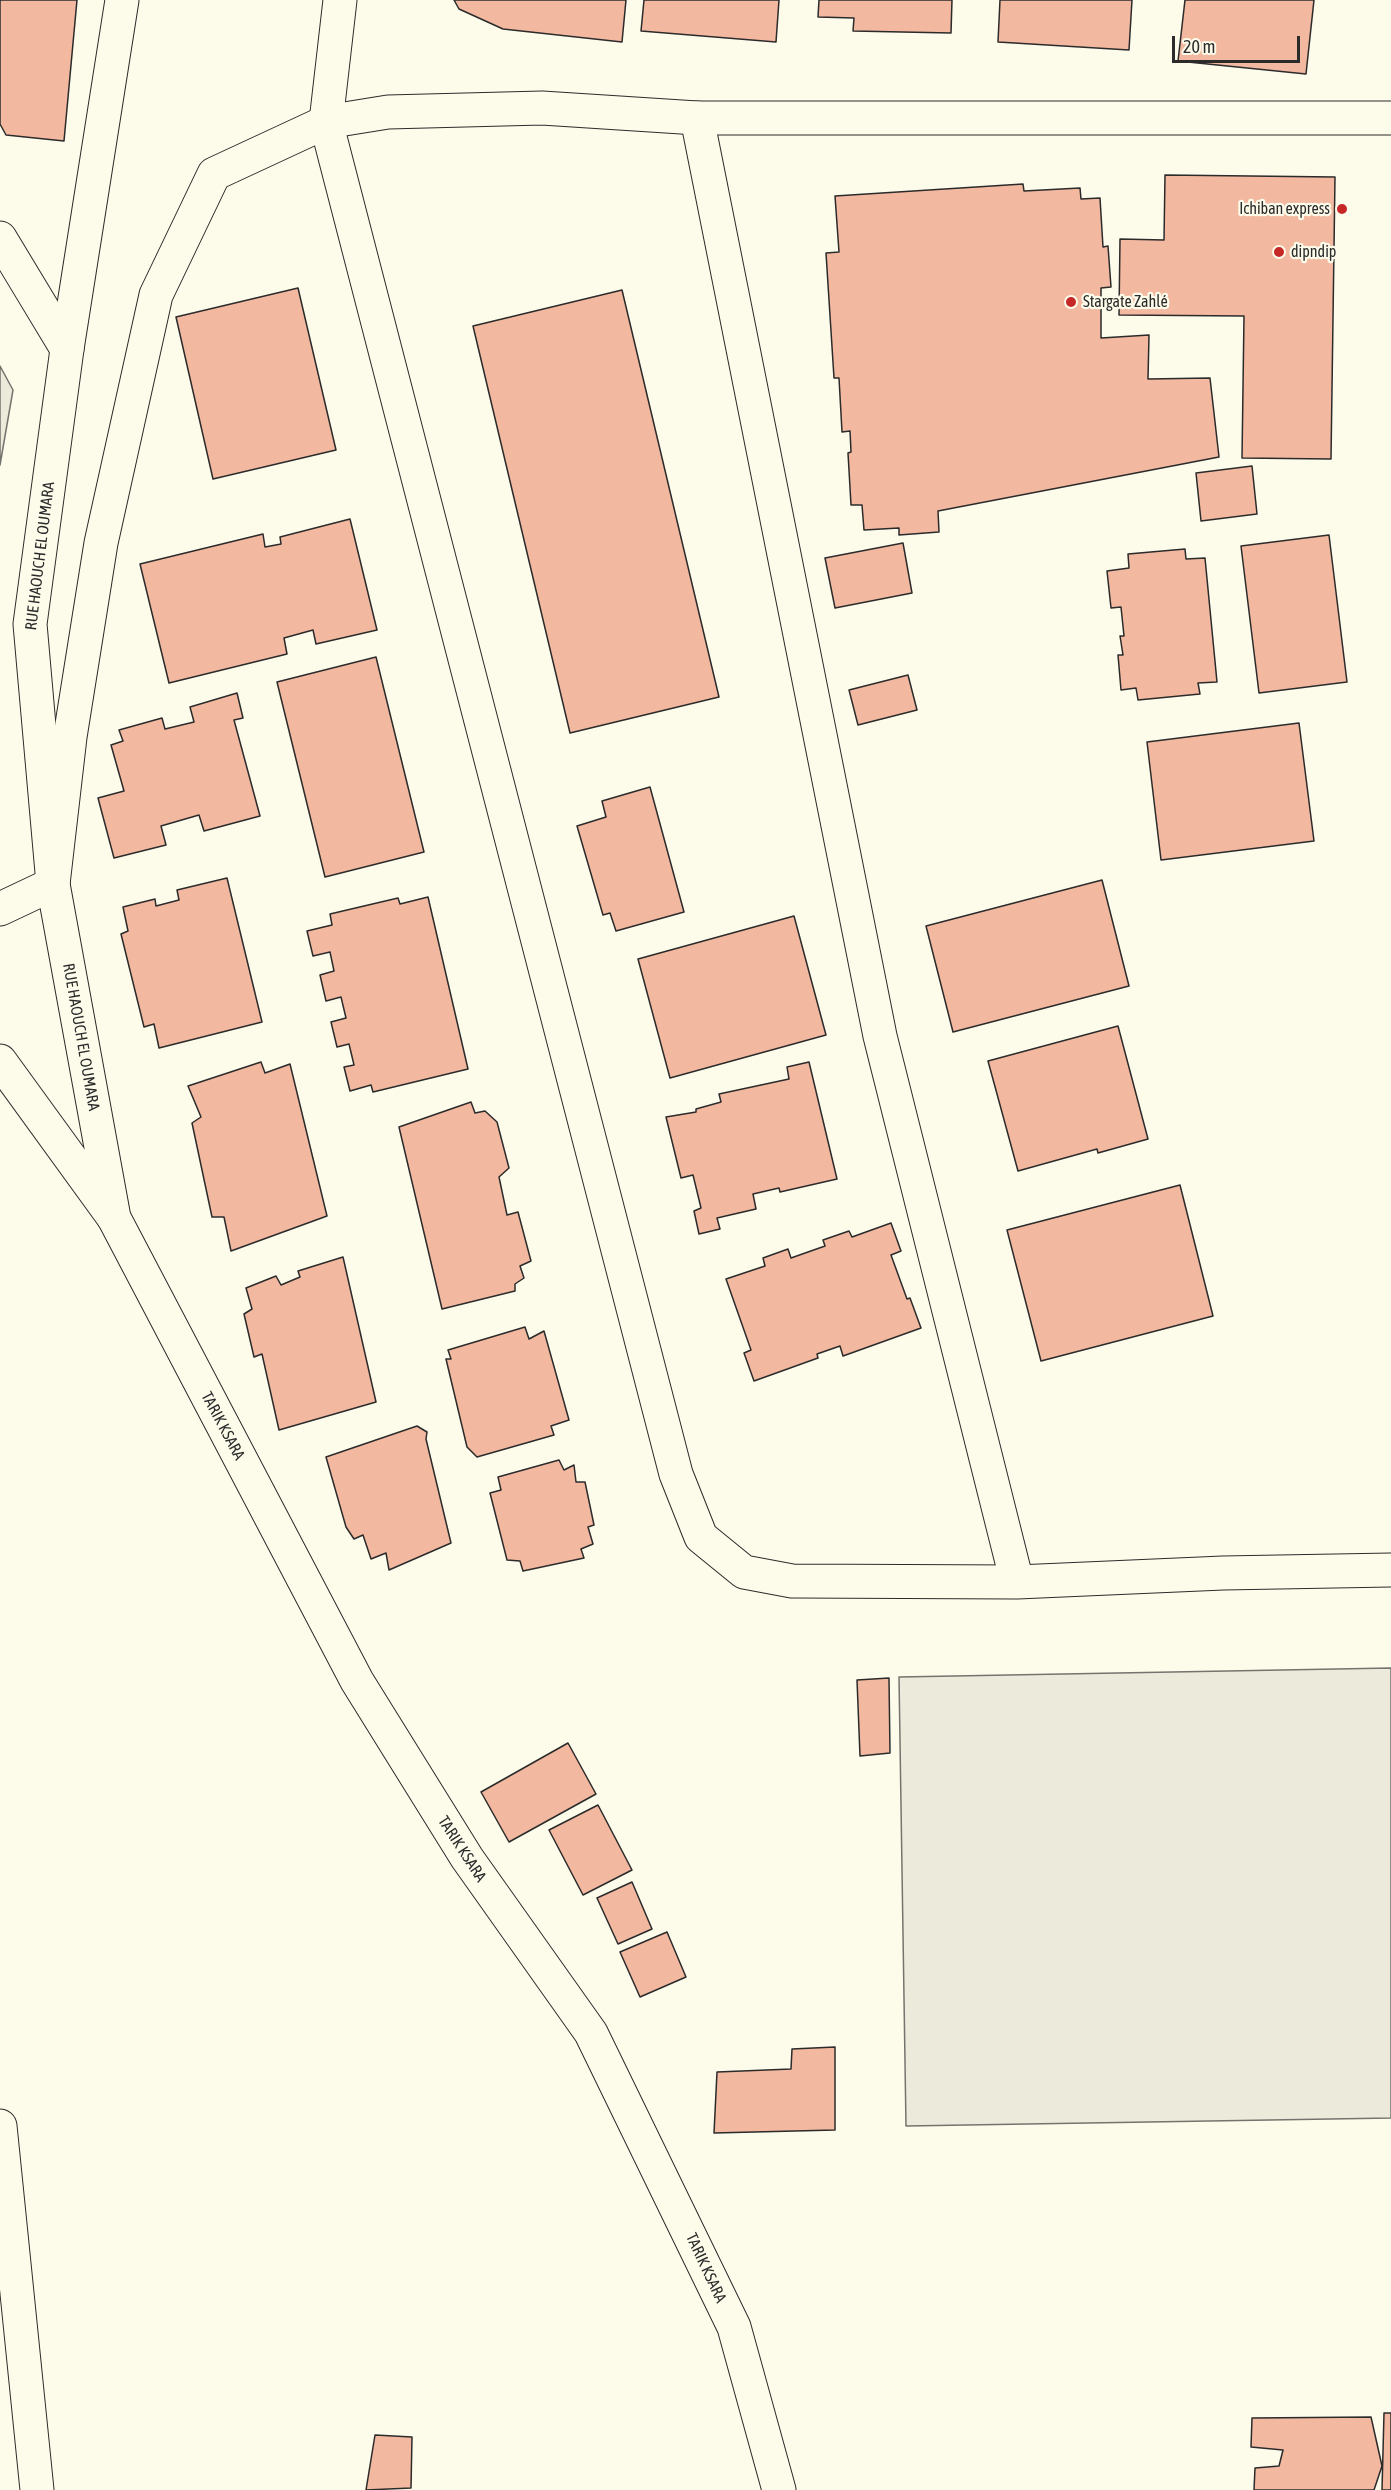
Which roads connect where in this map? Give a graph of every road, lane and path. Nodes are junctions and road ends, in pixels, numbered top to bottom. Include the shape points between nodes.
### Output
1 (122, 0) edge
2 (340, 0) edge
3 (697, 117) junction
4 (1391, 118) edge
5 (326, 122) junction
6 (0, 238) edge
7 (67, 349) junction
8 (53, 884) junction
9 (0, 909) edge
10 (0, 1061) edge
11 (114, 1218) junction
12 (1391, 1570) edge
13 (1017, 1582) junction
14 (0, 2126) edge
15 (37, 2490) edge
16 (778, 2490) edge

1 - 7 street, RUE HAOUCH EL OUMARA
2 - 5 street
3 - 4 street
3 - 5 street via 542,108 388,112
3 - 13 street via 880,1035
5 - 8 street via 214,174 156,295 101,543 70,737
5 - 13 street via 676,1474 701,1538 744,1572 792,1581
6 - 7 street
7 - 8 street, RUE HAOUCH EL OUMARA via 30,624
8 - 9 street
8 - 11 street, RUE HAOUCH EL OUMARA
10 - 11 street
11 - 16 street, TARIK KSARA via 357,1681 467,1858 591,2033 734,2327
12 - 13 street
14 - 15 street

